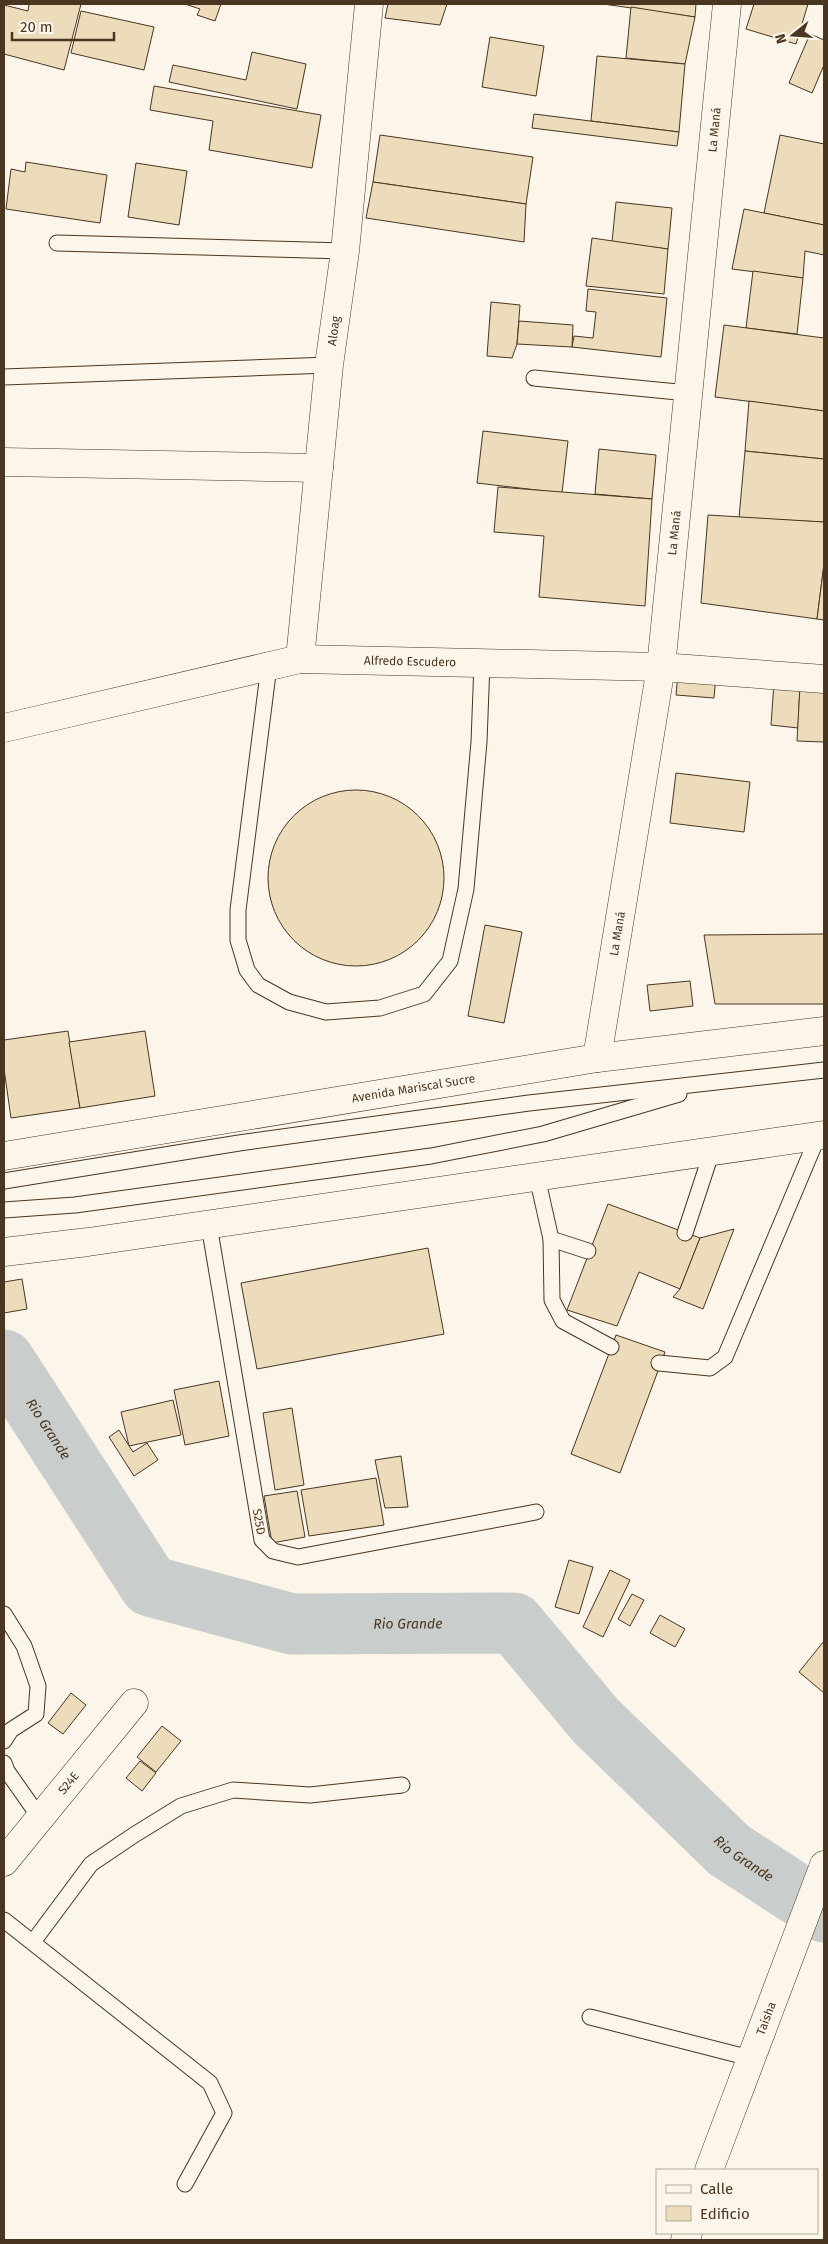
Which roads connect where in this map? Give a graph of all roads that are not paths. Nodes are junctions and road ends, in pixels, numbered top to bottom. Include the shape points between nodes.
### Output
1 (369, 4) edge
2 (727, 4) edge
3 (57, 243) dead end
4 (345, 251) junction
5 (329, 365) junction
6 (4, 377) edge
7 (534, 378) dead end
8 (688, 393) junction
9 (4, 462) edge
10 (319, 468) junction
11 (300, 659) junction
12 (482, 663) junction
13 (269, 666) junction
14 (661, 667) junction
15 (824, 679) edge
16 (4, 728) edge
17 (824, 1031) edge
18 (598, 1058) junction
19 (824, 1070) edge
20 (717, 1083) junction
21 (821, 1135) edge
22 (712, 1151) junction
23 (4, 1156) edge
24 (537, 1177) junction
25 (4, 1181) edge
26 (4, 1210) edge
27 (209, 1225) junction
28 (685, 1233) dead end
29 (551, 1239) junction
30 (588, 1251) dead end
31 (4, 1252) edge
32 (611, 1348) dead end
33 (659, 1363) dead end
34 (536, 1512) dead end
35 (4, 1614) edge
36 (134, 1703) dead end
37 (4, 1741) edge
38 (4, 1763) edge
39 (402, 1785) dead end
40 (40, 1818) junction
41 (4, 1862) edge
42 (824, 1865) edge
43 (4, 1920) edge
44 (33, 1942) junction
45 (590, 2018) dead end
46 (750, 2058) junction
47 (709, 2169) edge
48 (185, 2184) dead end

1 - 4 street, Aloag
2 - 8 street, La Maná
3 - 4 lane
4 - 5 street, Aloag
5 - 6 lane
5 - 10 street, Aloag
7 - 8 lane
8 - 14 street, La Maná
9 - 10 street
10 - 11 street, Aloag
11 - 12 street, Alfredo Escudero
11 - 13 street, Alfredo Escudero
12 - 13 lane via 479,742 466,890 450,960 424,994 380,1008 326,1012 289,1002 258,985 247,970 238,940 238,910
12 - 14 street, Alfredo Escudero
13 - 16 street, Alfredo Escudero
14 - 15 street, Alfredo Escudero
14 - 18 street, La Maná
17 - 18 street, Avenida Mariscal Sucre
18 - 23 street, Avenida Mariscal Sucre
19 - 20 lane
20 - 25 lane via 530,1103
20 - 26 lane via 543,1134 431,1156 76,1206
21 - 22 street
21 - 33 lane via 725,1357 710,1368
22 - 24 street
22 - 28 lane
24 - 27 street
24 - 29 lane
27 - 31 street
27 - 34 lane, S25D via 262,1540 273,1551 298,1558
29 - 30 lane
29 - 32 lane via 552,1300 563,1322
35 - 37 lane via 24,1646 38,1686 36,1714 11,1730
36 - 40 street, S24E
38 - 40 lane
39 - 44 lane via 310,1795 234,1790 181,1806 91,1864
40 - 41 street, S24E
42 - 46 street, Taisha
43 - 44 lane
44 - 48 lane via 210,2083 224,2113
45 - 46 lane
46 - 47 street, Taisha

